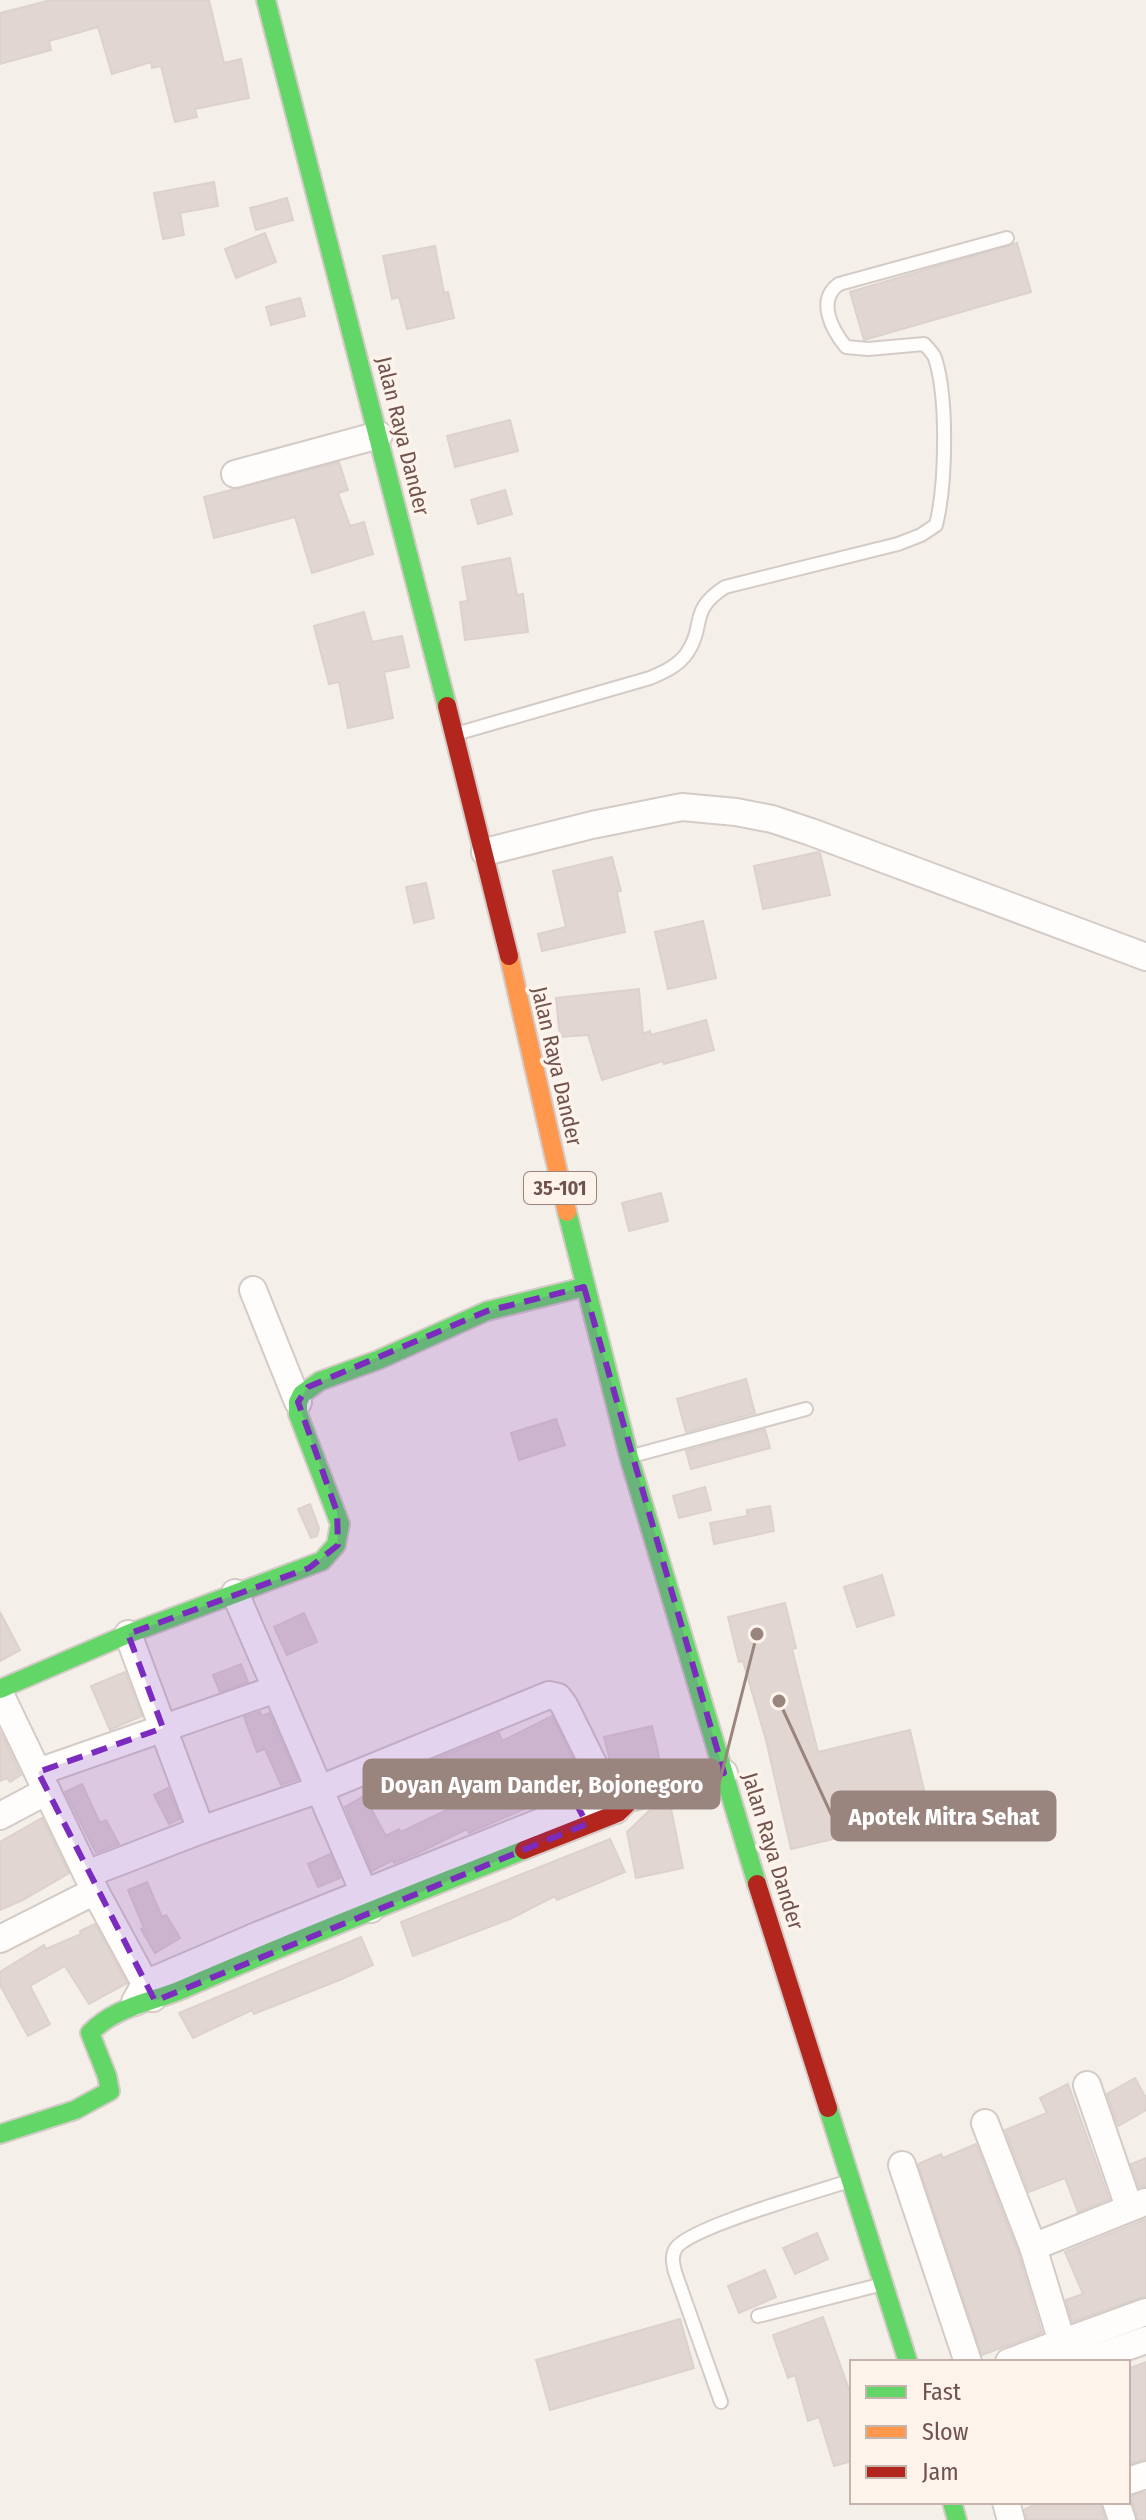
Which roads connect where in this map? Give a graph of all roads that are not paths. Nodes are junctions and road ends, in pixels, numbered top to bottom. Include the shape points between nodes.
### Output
1 (266, 0) edge
2 (1007, 238) dead end
3 (379, 435) junction
4 (235, 474) dead end
5 (454, 735) junction
6 (485, 852) junction
7 (1146, 957) edge
8 (584, 1287) junction
9 (253, 1290) dead end
10 (298, 1402) junction
11 (806, 1409) dead end
12 (629, 1457) junction
13 (235, 1593) junction
14 (128, 1634) junction
15 (276, 1689) junction
16 (0, 1691) edge
17 (163, 1728) junction
18 (724, 1773) junction
19 (42, 1782) junction
20 (320, 1789) junction
21 (620, 1802) junction
22 (0, 1816) edge
23 (201, 1830) junction
24 (91, 1883) junction
25 (368, 1902) junction
26 (0, 1939) edge
27 (145, 1996) junction
28 (1087, 2085) dead end
29 (985, 2123) dead end
30 (0, 2134) edge
31 (902, 2165) dead end
32 (853, 2180) junction
33 (1138, 2204) edge
34 (1033, 2247) junction
35 (884, 2283) junction
36 (1146, 2312) edge
37 (758, 2316) dead end
38 (1146, 2340) edge
39 (1065, 2352) edge
40 (907, 2360) edge
41 (967, 2360) edge
42 (1020, 2360) edge
43 (1089, 2360) edge
44 (721, 2402) dead end

1 - 3 main road, Jalan Raya Dander / 35-101
2 - 5 lane via 839,284 826,300 833,331 846,347 924,344 934,356 943,415 943,499 936,525 898,544 725,587 704,604 688,652 675,666 650,678
3 - 4 street
3 - 5 main road, Jalan Raya Dander / 35-101
5 - 6 main road, Jalan Raya Dander / 35-101
6 - 7 street via 642,813 682,807 736,812 811,832
6 - 8 main road, Jalan Raya Dander / 35-101
8 - 10 main road via 467,1319 320,1381
8 - 12 main road, Jalan Raya Dander / 35-101
9 - 10 street
10 - 13 main road via 341,1536 322,1561
11 - 12 lane
12 - 18 main road, Jalan Raya Dander / 35-101
13 - 14 main road
13 - 15 street
14 - 16 main road
14 - 17 street
15 - 17 street
15 - 20 street
16 - 19 street
17 - 19 street
17 - 23 street
18 - 21 street
18 - 32 main road, Jalan Raya Dander / 35-101
19 - 22 street
19 - 24 street
20 - 21 street via 549,1695 564,1705
20 - 23 street
20 - 25 street
21 - 25 street
23 - 24 street
24 - 26 street
24 - 27 street
25 - 27 street
27 - 30 main road via 100,2021 90,2033 110,2083 105,2097
28 - 33 street
29 - 34 street
31 - 41 street
32 - 35 main road, Jalan Raya Dander / 35-101
32 - 44 lane via 719,2225 675,2249 675,2272
33 - 34 street
34 - 39 street
35 - 37 lane
35 - 40 main road, Jalan Raya Dander / 35-101
36 - 39 street
38 - 43 street
39 - 42 street

